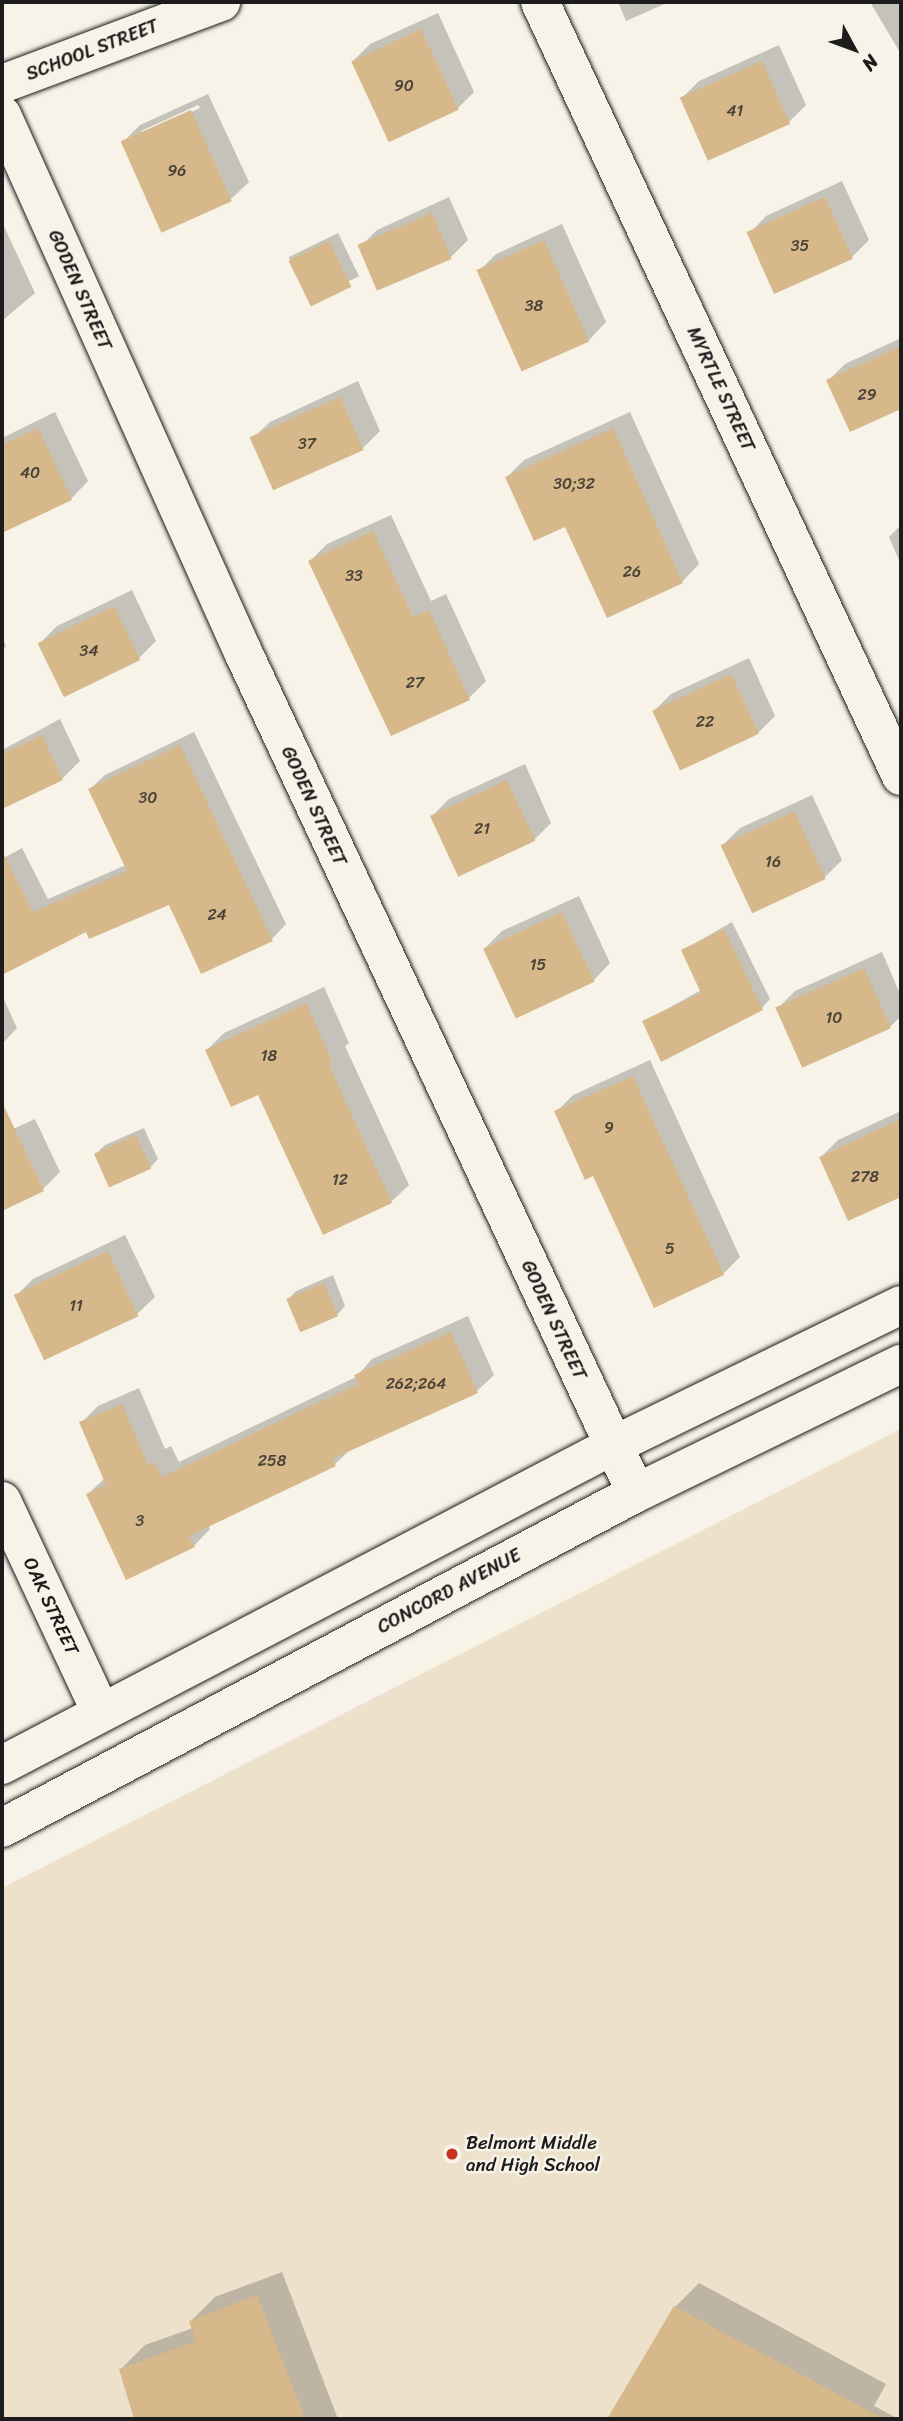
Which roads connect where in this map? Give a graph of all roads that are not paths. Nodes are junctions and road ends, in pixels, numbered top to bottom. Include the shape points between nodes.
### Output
1 (221, 2) edge
2 (540, 2) edge
3 (2, 83) edge
4 (2, 115) edge
5 (901, 776) edge
6 (901, 1305) edge
7 (901, 1364) edge
8 (614, 1445) junction
9 (636, 1493) junction
10 (2, 1501) edge
11 (101, 1712) junction
12 (2, 1765) edge
13 (2, 1828) edge

1 - 3 street, SCHOOL STREET
2 - 5 street, MYRTLE STREET
4 - 8 street, GODEN STREET via 243,652
6 - 8 street
7 - 9 street, CONCORD AVENUE
8 - 9 street, GODEN STREET
8 - 11 street
9 - 13 street, CONCORD AVENUE
10 - 11 street, OAK STREET
11 - 12 street

